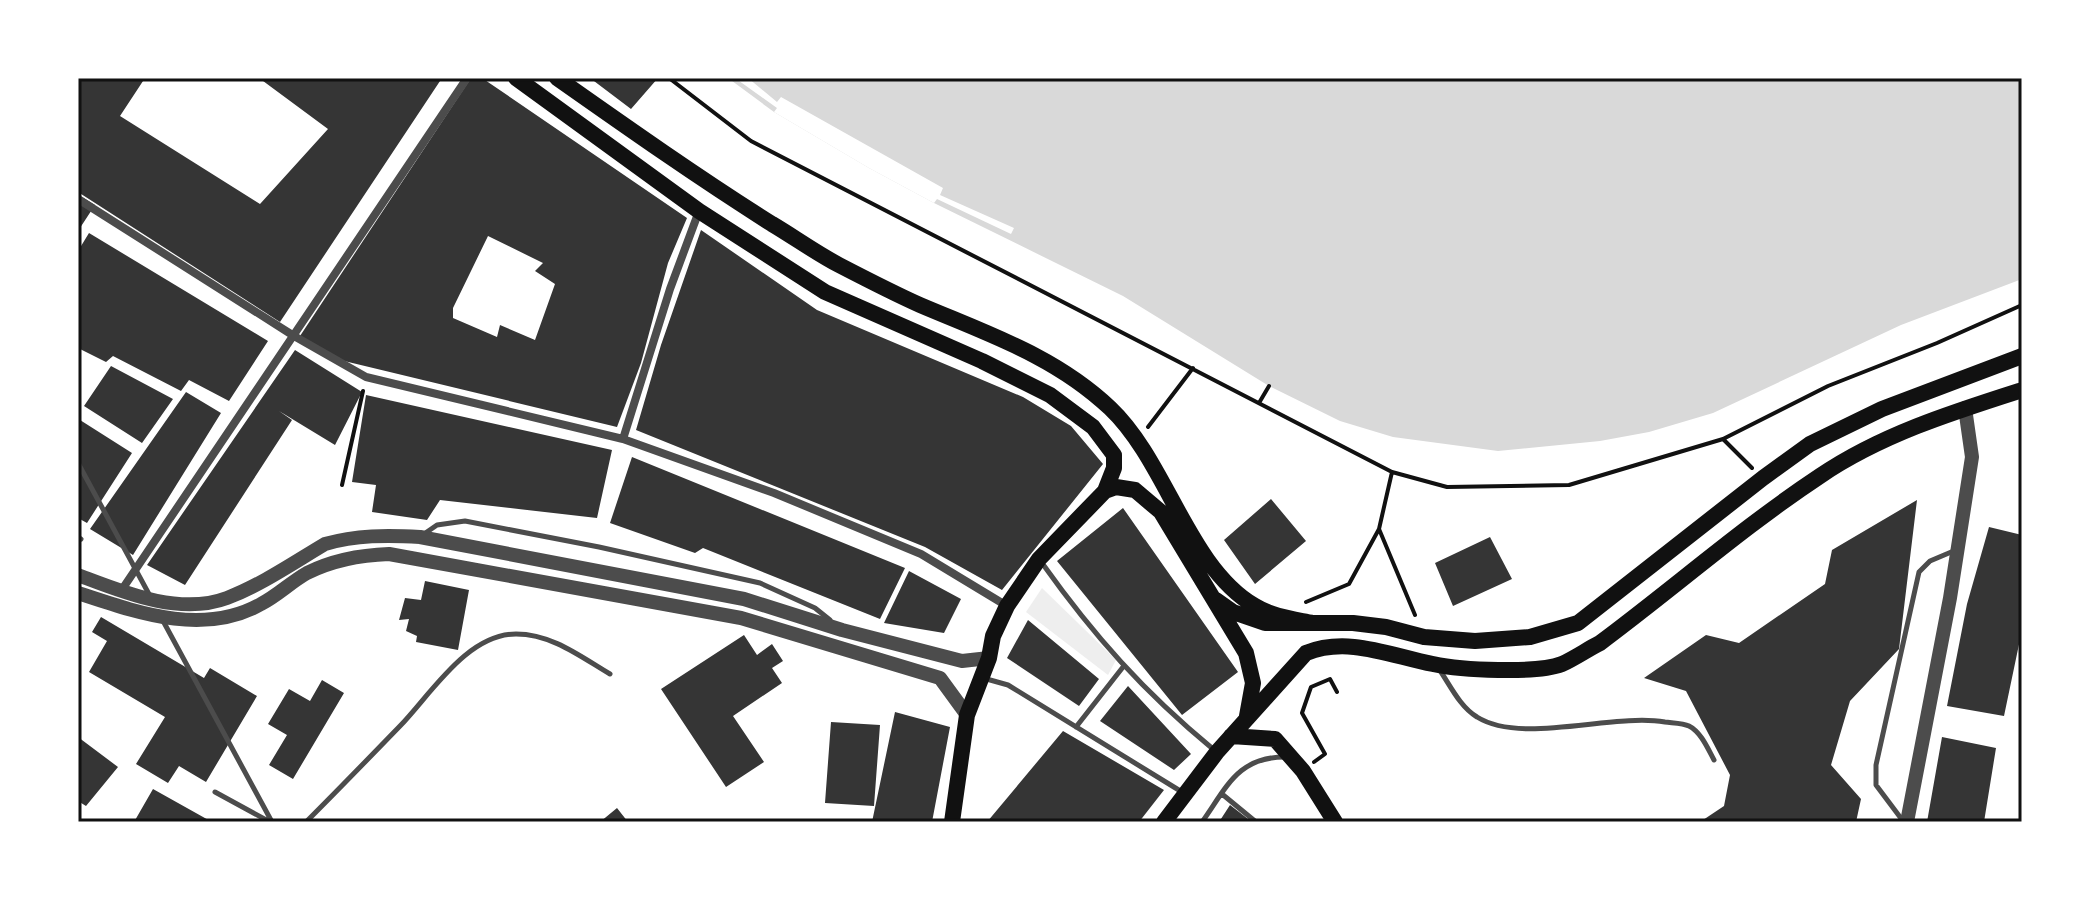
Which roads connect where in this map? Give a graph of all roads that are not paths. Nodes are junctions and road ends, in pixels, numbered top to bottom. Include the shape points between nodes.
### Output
1 (467, 78) edge
2 (516, 78) edge
3 (557, 78) edge
4 (78, 199) edge
5 (699, 211) junction
6 (294, 336) junction
7 (2022, 356) edge
8 (2022, 390) edge
9 (1965, 408) junction
10 (623, 439) junction
11 (78, 463) edge
12 (1160, 479) junction
13 (1105, 491) junction
14 (1161, 512) junction
15 (420, 537) junction
16 (1957, 550) junction
17 (1039, 559) junction
18 (78, 575) edge
19 (121, 591) junction
20 (78, 593) edge
21 (1216, 600) junction
22 (1007, 606) junction
23 (1313, 623) junction
24 (842, 630) junction
25 (989, 658) junction
26 (1436, 665) junction
27 (1123, 667) junction
28 (610, 674) dead end
29 (981, 677) junction
30 (967, 715) junction
31 (1247, 716) junction
32 (1076, 727) junction
33 (1231, 736) junction
34 (1217, 752) junction
35 (1292, 757) junction
36 (1714, 760) dead end
37 (215, 792) dead end
38 (1222, 794) junction
39 (1186, 795) junction
40 (271, 822) edge
41 (306, 822) edge
42 (952, 822) edge
43 (1164, 822) edge
44 (1202, 822) edge
45 (1256, 822) edge
46 (1335, 822) edge
47 (1905, 822) edge

1 - 6 street
2 - 5 main road
3 - 12 main road via 712,186 837,264 1054,365 1111,409
4 - 6 street
5 - 10 street
5 - 13 main road via 825,292 1050,395 1093,427 1114,455
6 - 10 street via 366,377
6 - 19 street
7 - 23 main road via 1882,409 1810,444 1578,623 1530,637 1475,641 1364,624
8 - 9 main road
9 - 16 street via 1972,457
9 - 26 main road via 1874,445 1821,474 1611,635 1560,665 1519,670
10 - 22 street via 921,554
11 - 40 lane
12 - 14 main road
12 - 23 main road via 1212,567 1231,589 1256,607
13 - 14 main road via 1135,490
13 - 17 main road
14 - 21 main road
15 - 19 street via 383,534 325,544 227,598 203,603 178,604
15 - 24 street via 744,599
15 - 24 lane via 437,525 465,521 760,583 815,608
16 - 47 street
16 - 47 lane via 1930,561 1919,572 1876,765 1876,785
17 - 22 main road
17 - 27 lane
18 - 19 street
20 - 30 street via 169,620 212,621 259,606 307,573 358,555 389,554 741,618 940,678
21 - 23 main road via 1265,623
21 - 31 main road via 1250,666 1253,683
22 - 25 main road
24 - 25 street via 962,661
25 - 29 main road
26 - 31 main road via 1358,646 1321,647 1306,653
26 - 36 lane via 1477,717 1509,728 1653,720 1689,726
27 - 32 lane
27 - 34 lane
28 - 41 lane via 560,644 531,635 500,636 443,674 410,716
29 - 30 main road
29 - 32 lane via 1008,685
30 - 42 main road
31 - 33 main road
32 - 39 lane
33 - 34 main road
33 - 35 main road via 1275,739
34 - 39 main road
35 - 38 lane via 1258,758 1241,769
35 - 46 main road
37 - 40 lane
38 - 44 lane
38 - 45 lane
39 - 43 main road

